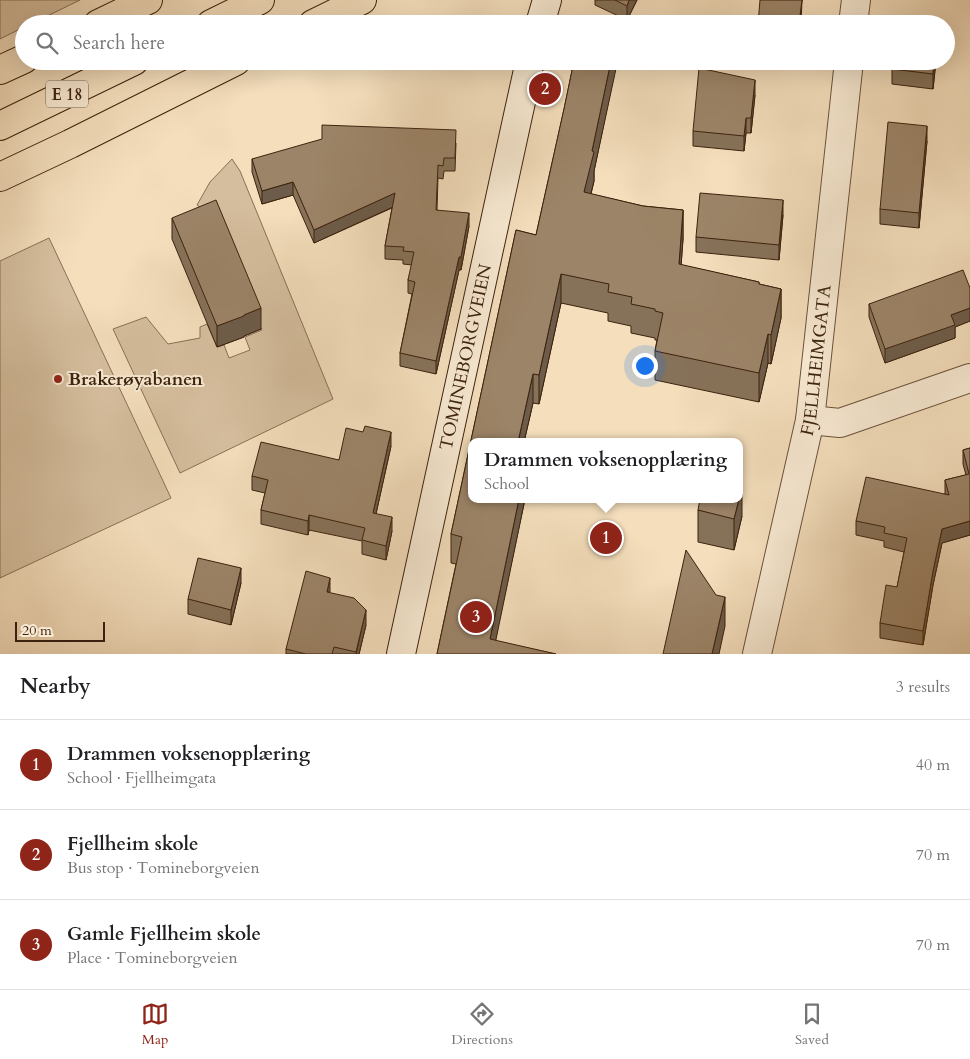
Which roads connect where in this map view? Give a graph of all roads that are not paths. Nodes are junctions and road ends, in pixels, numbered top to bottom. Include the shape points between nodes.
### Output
1 (148, 0) edge
2 (260, 0) edge
3 (362, 0) edge
4 (547, 0) edge
5 (856, 0) edge
6 (117, 15) edge
7 (229, 15) edge
8 (331, 15) edge
9 (543, 15) edge
10 (854, 15) edge
11 (15, 63) edge
12 (0, 70) edge
13 (115, 70) edge
14 (218, 70) edge
15 (528, 70) edge
16 (848, 70) edge
17 (0, 126) edge
18 (0, 176) edge
19 (970, 378) edge
20 (810, 420) junction
21 (401, 654) edge
22 (757, 654) edge

1 - 6 highway
2 - 7 highway
3 - 8 highway
4 - 9 street
5 - 10 street
11 - 12 highway
13 - 17 highway, E 18
14 - 18 highway, E 18
15 - 21 street, TOMINEBORGVEIEN
16 - 20 street, FJELLHEIMGATA
19 - 20 street via 840,423
20 - 22 street, FJELLHEIMGATA

